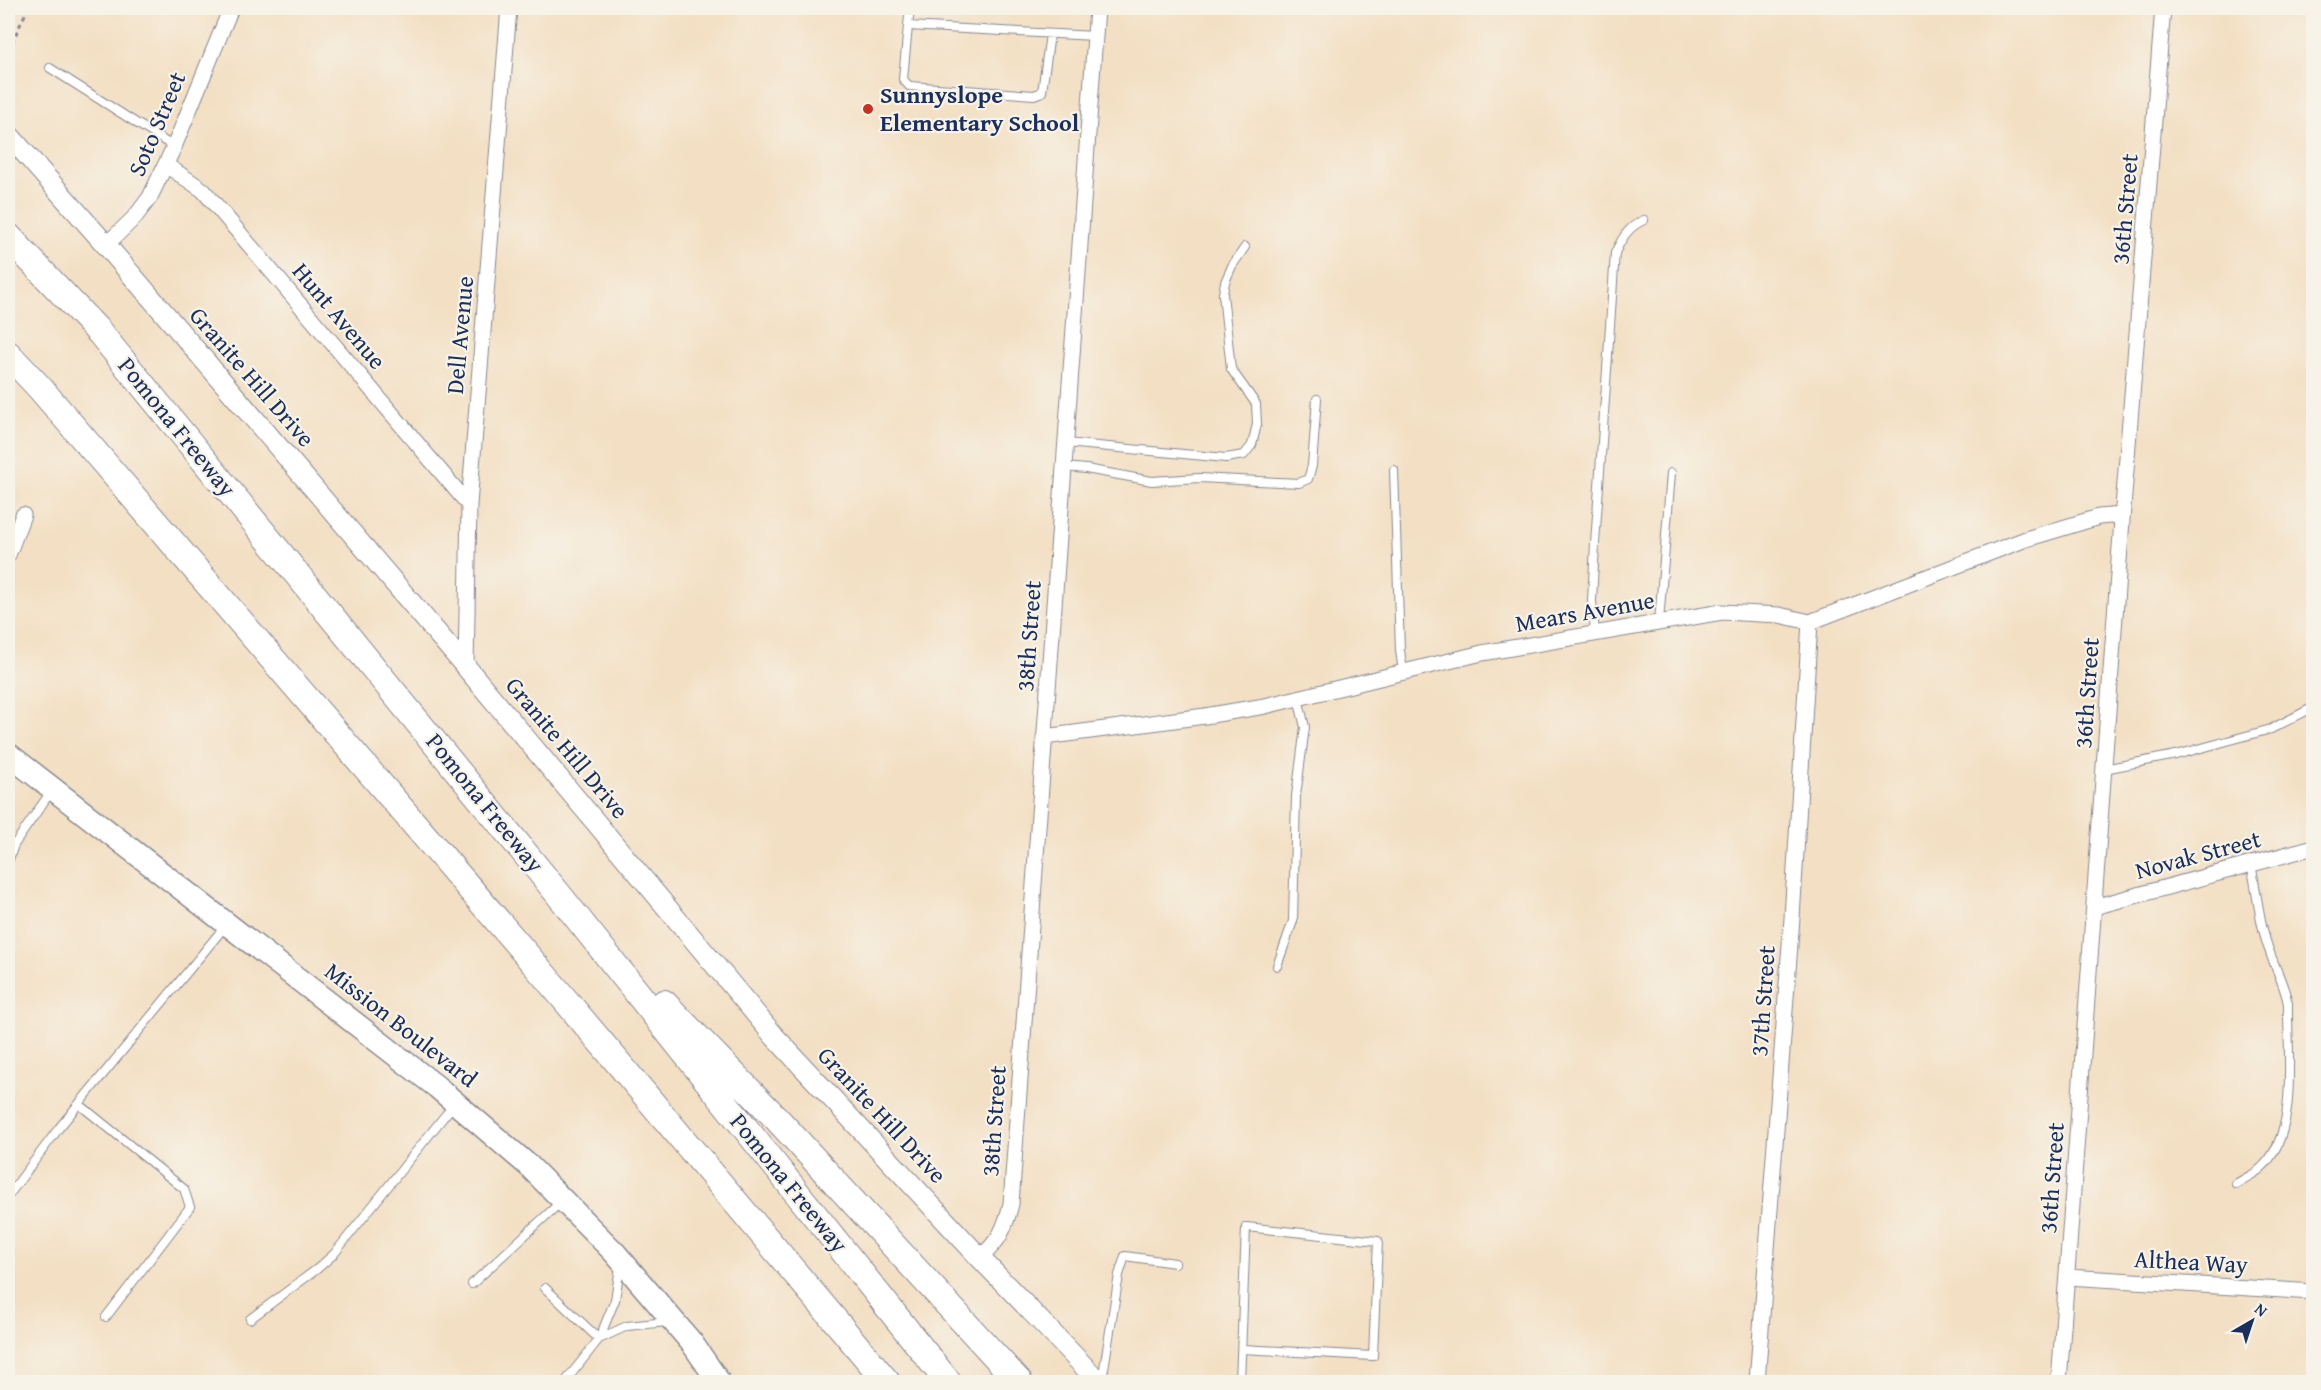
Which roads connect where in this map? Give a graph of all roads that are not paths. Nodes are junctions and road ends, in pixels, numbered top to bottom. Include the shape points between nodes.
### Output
1 (231, 8) edge
2 (509, 8) edge
3 (909, 8) edge
4 (1097, 8) edge
5 (2163, 8) edge
6 (908, 26) junction
7 (1050, 34) junction
8 (1095, 36) junction
9 (50, 68) dead end
10 (8, 134) edge
11 (174, 147) junction
12 (166, 165) junction
13 (1644, 220) dead end
14 (8, 236) edge
15 (106, 245) junction
16 (1245, 247) dead end
17 (8, 354) edge
18 (8, 364) edge
19 (39, 387) junction
20 (1317, 399) dead end
21 (1066, 443) junction
22 (1064, 466) junction
23 (1394, 470) dead end
24 (1671, 473) dead end
25 (469, 505) junction
26 (23, 515) dead end
27 (2122, 515) junction
28 (8, 555) edge
29 (1659, 622) junction
30 (1810, 622) junction
31 (1595, 633) junction
32 (466, 667) junction
33 (1403, 672) junction
34 (1298, 698) junction
35 (2313, 707) edge
36 (1044, 737) junction
37 (8, 754) edge
38 (2104, 769) junction
39 (53, 789) junction
40 (2313, 847) edge
41 (8, 862) edge
42 (2252, 864) junction
43 (559, 895) junction
44 (2094, 907) junction
45 (227, 924) junction
46 (1277, 966) dead end
47 (456, 1102) junction
48 (79, 1104) junction
49 (2236, 1184) dead end
50 (8, 1196) edge
51 (563, 1200) junction
52 (980, 1258) junction
53 (621, 1260) junction
54 (1175, 1263) dead end
55 (2067, 1278) junction
56 (472, 1284) dead end
57 (546, 1288) dead end
58 (2313, 1292) edge
59 (106, 1317) dead end
60 (250, 1319) dead end
61 (675, 1323) junction
62 (599, 1339) junction
63 (1242, 1349) junction
64 (564, 1383) edge
65 (719, 1383) edge
66 (887, 1383) edge
67 (948, 1383) edge
68 (1019, 1383) edge
69 (1100, 1383) edge
70 (1240, 1383) edge
71 (1757, 1383) edge
72 (2059, 1383) edge

1 - 11 street, Soto Street
2 - 25 street, Dell Avenue
3 - 6 lane
4 - 8 street, 38th Street
5 - 27 street, 36th Street
6 - 7 lane
6 - 7 lane via 903,79 909,86 1034,95 1042,92
7 - 8 lane
8 - 21 street, 38th Street
9 - 11 lane
10 - 15 street, Granite Hill Drive
11 - 12 street, Soto Street
12 - 15 street, Soto Street via 150,197
12 - 25 street, Hunt Avenue via 203,190
13 - 31 lane via 1632,225 1615,253 1592,601
14 - 43 highway, Pomona Freeway via 100,333
15 - 32 street, Granite Hill Drive
16 - 21 lane via 1232,266 1223,294 1231,369 1256,404 1252,445 1244,454 1226,458
17 - 19 highway
18 - 19 highway
19 - 66 highway via 556,989
20 - 22 lane via 1312,466 1308,479 1299,483 1199,478 1152,481
21 - 22 street, 38th Street
22 - 36 street, 38th Street
23 - 33 lane
24 - 29 lane
25 - 32 street, Dell Avenue
26 - 28 street
27 - 30 street via 2099,517 2026,539
27 - 38 street, 36th Street
29 - 30 street, Mears Avenue via 1722,612 1779,615
29 - 31 street, Mears Avenue
30 - 71 street, 37th Street
31 - 33 street, Mears Avenue
32 - 52 street, Granite Hill Drive via 776,1037
33 - 34 street, Mears Avenue
34 - 36 street, Mears Avenue via 1205,716
34 - 46 lane via 1305,727 1296,796 1293,921
35 - 38 lane via 2271,729 2176,755
36 - 52 street, 38th Street via 1011,1204 1003,1231
37 - 39 main road, Mission Boulevard
38 - 44 street, 36th Street
39 - 41 lane via 14,845
39 - 45 main road, Mission Boulevard
40 - 42 street, Novak Street
42 - 44 street, Novak Street
42 - 49 lane via 2264,934 2286,990 2289,1101 2269,1157 2260,1169
43 - 67 highway, Pomona Freeway
43 - 68 highway via 777,1119
44 - 55 street, 36th Street
45 - 47 main road, Mission Boulevard
45 - 48 lane
47 - 51 main road, Mission Boulevard
47 - 60 lane via 334,1254
48 - 50 lane
48 - 59 lane via 184,1189 190,1207
51 - 53 main road, Mission Boulevard
51 - 56 lane
52 - 69 street, Granite Hill Drive
53 - 61 main road, Mission Boulevard
53 - 62 lane via 615,1299
54 - 69 lane via 1125,1256
55 - 58 street, Althea Way
55 - 72 street, 36th Street
57 - 62 lane
61 - 62 lane via 627,1326
61 - 65 main road, Mission Boulevard
62 - 64 lane
63 - 63 lane via 1246,1227 1377,1241 1373,1356
63 - 70 lane

